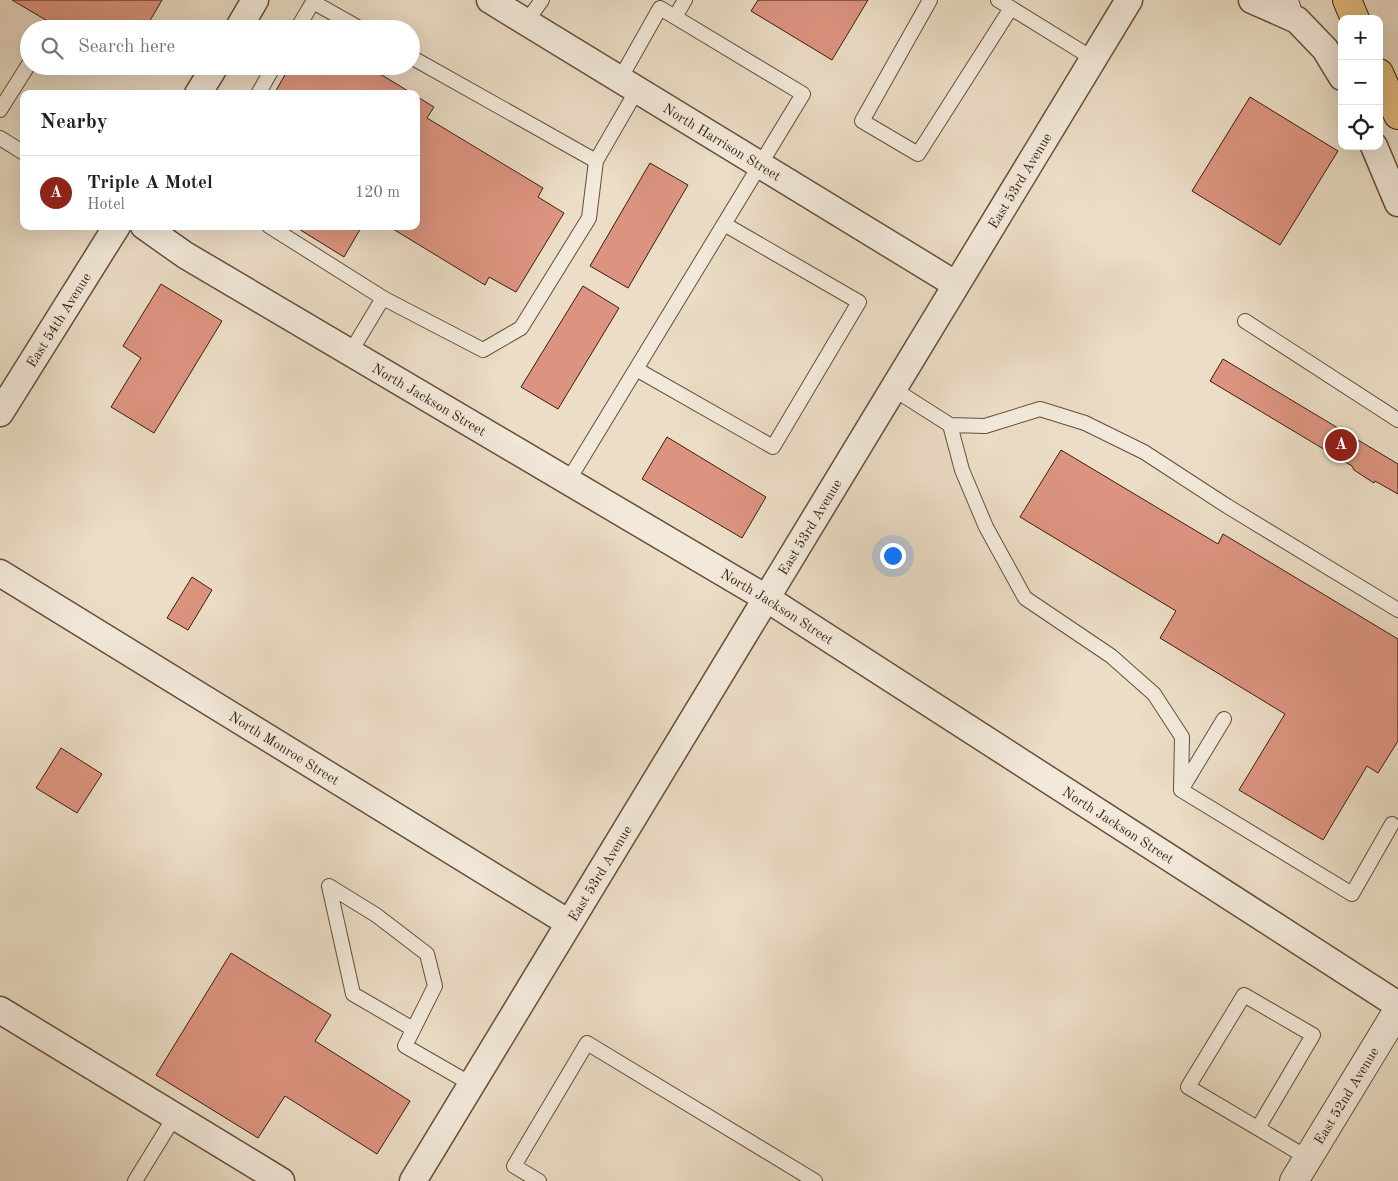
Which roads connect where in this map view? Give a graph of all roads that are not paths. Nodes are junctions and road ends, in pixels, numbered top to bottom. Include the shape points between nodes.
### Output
1 (255, 0) edge
2 (490, 0) edge
3 (542, 0) edge
4 (685, 0) edge
5 (930, 0) edge
6 (998, 0) edge
7 (1128, 0) edge
8 (1252, 0) edge
9 (1347, 0) edge
10 (1010, 8) junction
11 (1294, 10) edge
12 (1353, 15) edge
13 (675, 17) junction
14 (243, 20) edge
15 (302, 20) edge
16 (345, 20) edge
17 (526, 22) junction
18 (1092, 58) junction
19 (420, 62) edge
20 (1338, 70) edge
21 (22, 75) edge
22 (210, 75) edge
23 (269, 75) edge
24 (1383, 82) edge
25 (628, 84) junction
26 (200, 90) edge
27 (260, 90) edge
28 (0, 110) edge
29 (1398, 115) edge
30 (0, 138) edge
31 (20, 150) edge
32 (1376, 150) edge
33 (596, 161) junction
34 (760, 164) junction
35 (1398, 203) edge
36 (724, 224) junction
37 (114, 230) edge
38 (150, 230) edge
39 (275, 230) edge
40 (955, 284) junction
41 (383, 298) junction
42 (1245, 321) dead end
43 (350, 353) junction
44 (636, 369) junction
45 (892, 388) junction
46 (0, 413) edge
47 (1398, 420) edge
48 (950, 424) junction
49 (568, 481) junction
50 (0, 573) edge
51 (766, 598) junction
52 (1398, 610) edge
53 (1224, 719) dead end
54 (1181, 790) junction
55 (1396, 822) edge
56 (569, 923) junction
57 (1398, 1005) edge
58 (0, 1010) edge
59 (1398, 1010) edge
60 (413, 1029) junction
61 (471, 1084) junction
62 (174, 1116) junction
63 (1258, 1128) junction
64 (1308, 1158) junction
65 (134, 1181) edge
66 (281, 1181) edge
67 (413, 1181) edge
68 (539, 1181) edge
69 (815, 1181) edge
70 (1294, 1181) edge

1 - 14 street
2 - 17 street, North Harrison Street
3 - 17 lane
4 - 13 lane
5 - 10 lane via 862,121 918,154
6 - 10 lane
7 - 18 street, East 53rd Avenue
8 - 11 street
9 - 12 highway
10 - 18 lane
11 - 20 street
13 - 25 lane via 660,8
13 - 34 lane via 803,94
15 - 16 lane via 313,2
17 - 25 street, North Harrison Street
18 - 40 street, East 53rd Avenue
19 - 33 lane
21 - 28 lane
22 - 26 street
23 - 27 lane
24 - 29 highway
25 - 33 lane
25 - 34 street, North Harrison Street
30 - 31 lane
32 - 35 street
33 - 41 lane via 589,218 521,328 483,350
34 - 36 lane
34 - 40 street, North Harrison Street
36 - 44 lane
36 - 44 lane via 859,302 773,448
37 - 46 street, East 54th Avenue
38 - 43 street, North Jackson Street via 184,255
39 - 41 lane
40 - 45 street, East 53rd Avenue
41 - 43 lane
42 - 47 lane
43 - 49 street, North Jackson Street
44 - 49 lane
45 - 48 lane
45 - 51 street, East 53rd Avenue
48 - 52 lane via 985,426 1040,409 1085,423 1144,452
48 - 54 lane via 962,470 986,527 1025,598 1111,656 1154,694 1182,737
49 - 51 street, North Jackson Street
50 - 56 street, North Monroe Street
51 - 56 street, East 53rd Avenue
51 - 57 street, North Jackson Street
53 - 54 lane
54 - 55 lane via 1352,894
56 - 61 street, East 53rd Avenue
58 - 62 street
59 - 64 street, East 52nd Avenue
60 - 60 lane via 435,986 427,954 376,915 328,886 353,994
60 - 61 lane via 405,1046
61 - 67 street, East 53rd Avenue
62 - 65 lane
62 - 66 street
63 - 63 lane via 1188,1087 1244,995 1313,1035
63 - 64 lane
64 - 70 street, East 52nd Avenue
68 - 69 lane via 514,1166 587,1043

